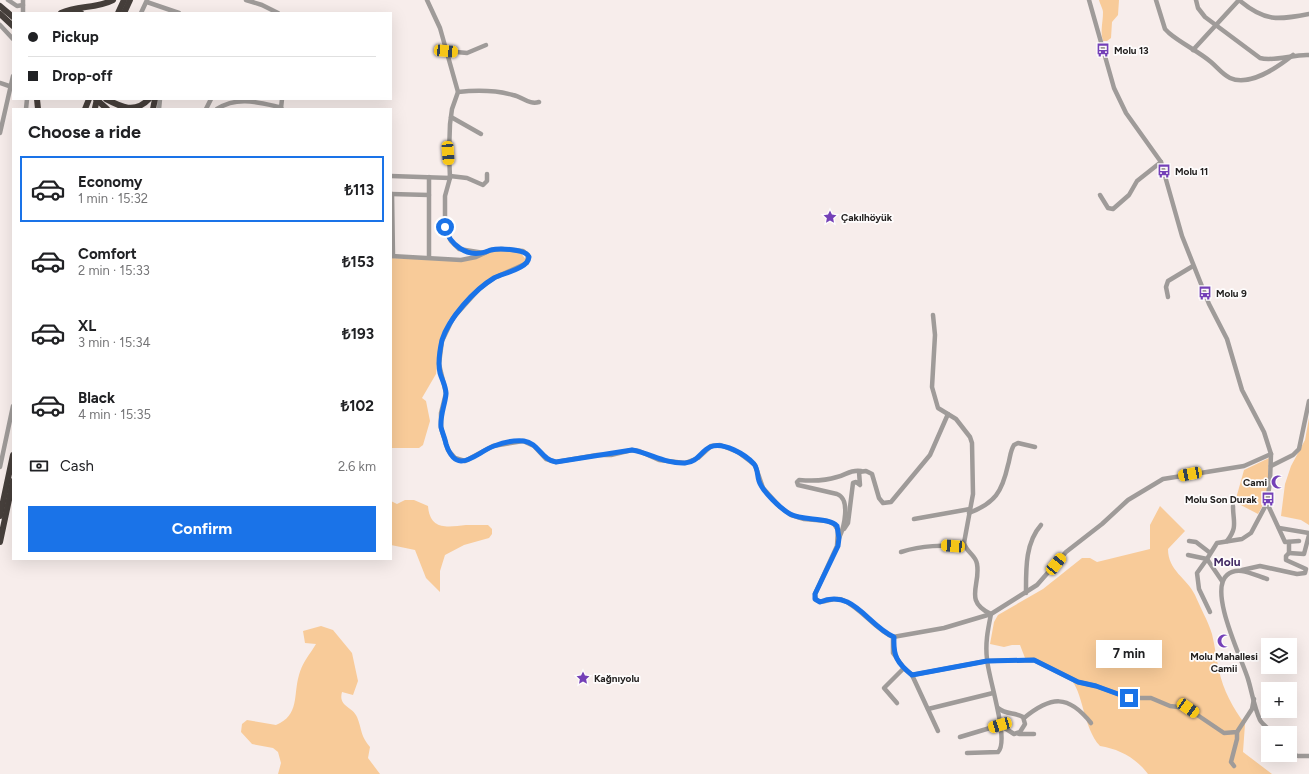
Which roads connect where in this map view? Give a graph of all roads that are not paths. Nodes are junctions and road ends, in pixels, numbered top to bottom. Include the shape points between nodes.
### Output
1 (8, 0) edge
2 (113, 0) edge
3 (124, 0) edge
4 (130, 0) edge
5 (133, 0) edge
6 (246, 0) edge
7 (427, 0) edge
8 (1089, 0) edge
9 (1156, 0) edge
10 (1196, 0) edge
11 (1239, 0) edge
12 (147, 1) edge
13 (23, 2) edge
14 (1, 10) edge
15 (64, 12) edge
16 (118, 12) edge
17 (124, 12) edge
18 (128, 12) edge
19 (142, 12) edge
20 (176, 12) edge
21 (276, 12) edge
22 (1309, 14) edge
23 (12, 16) edge
24 (0, 26) edge
25 (12, 26) edge
26 (1216, 26) junction
27 (12, 38) edge
28 (486, 45) dead end
29 (1193, 50) junction
30 (446, 51) junction
31 (1293, 56) junction
32 (1309, 56) edge
33 (0, 83) edge
34 (12, 87) edge
35 (458, 92) junction
36 (97, 100) edge
37 (107, 100) edge
38 (108, 100) edge
39 (147, 100) edge
40 (247, 100) edge
41 (540, 102) dead end
42 (106, 108) edge
43 (116, 108) edge
44 (123, 108) edge
45 (130, 108) edge
46 (219, 108) edge
47 (281, 108) edge
48 (451, 117) junction
49 (0, 132) edge
50 (481, 134) dead end
51 (1162, 162) junction
52 (487, 174) dead end
53 (392, 176) edge
54 (429, 177) junction
55 (450, 177) junction
56 (392, 194) edge
57 (428, 195) junction
58 (1100, 195) dead end
59 (485, 252) junction
60 (392, 256) edge
61 (429, 257) junction
62 (1193, 266) junction
63 (1168, 297) dead end
64 (933, 315) dead end
65 (1309, 402) edge
66 (12, 411) edge
67 (948, 414) junction
68 (1036, 448) dead end
69 (1271, 454) junction
70 (12, 460) edge
71 (1272, 466) junction
72 (0, 467) edge
73 (861, 471) junction
74 (12, 486) edge
75 (1267, 503) junction
76 (1233, 506) dead end
77 (970, 511) junction
78 (0, 516) edge
79 (914, 519) dead end
80 (1041, 525) dead end
81 (1279, 528) junction
82 (844, 529) junction
83 (1309, 534) edge
84 (839, 538) junction
85 (1189, 541) dead end
86 (1227, 541) junction
87 (1299, 541) dead end
88 (0, 542) edge
89 (1288, 542) junction
90 (965, 547) junction
91 (901, 552) dead end
92 (1210, 552) junction
93 (1289, 553) junction
94 (1188, 555) dead end
95 (1207, 559) junction
96 (1241, 570) junction
97 (1267, 579) dead end
98 (1222, 582) junction
99 (1026, 592) junction
100 (1210, 612) dead end
101 (991, 614) junction
102 (894, 637) junction
103 (987, 661) junction
104 (904, 668) junction
105 (912, 675) junction
106 (994, 693) junction
107 (1254, 699) junction
108 (897, 703) dead end
109 (997, 707) junction
110 (928, 710) junction
111 (1024, 718) junction
112 (1091, 723) dead end
113 (1000, 725) junction
114 (1265, 726) edge
115 (938, 731) dead end
116 (1237, 732) junction
117 (1018, 734) junction
118 (1034, 734) dead end
119 (960, 737) dead end
120 (967, 753) dead end
121 (1297, 756) edge
122 (1309, 756) edge
123 (1234, 766) dead end

1 - 13 street via 17,6
2 - 15 highway
3 - 16 highway
4 - 17 highway
5 - 18 highway
6 - 21 street
7 - 30 street via 440,28
8 - 51 street via 1114,88 1126,113
9 - 29 street via 1165,28
10 - 26 street via 1201,13
11 - 22 street via 1257,12 1273,18 1284,19
11 - 26 street
12 - 19 street
12 - 20 street
14 - 23 highway
14 - 25 highway
24 - 27 street
26 - 29 street
26 - 31 street via 1262,59
28 - 30 street via 467,52
29 - 31 street via 1227,76 1242,82
30 - 35 street
31 - 32 street
33 - 34 street
34 - 49 street
35 - 41 street via 491,90 514,95 530,103
35 - 48 street
36 - 42 highway
37 - 43 highway
38 - 44 highway
39 - 45 highway
40 - 46 street via 230,102
40 - 47 street
48 - 50 street
48 - 55 street via 448,153
51 - 58 street via 1136,181 1129,195 1113,209 1108,208
51 - 62 street
52 - 55 street via 488,180 483,185 467,178
53 - 54 street
54 - 55 street
54 - 57 street
55 - 59 street via 445,198 447,233 459,249
56 - 57 street
56 - 60 street
57 - 61 street
59 - 61 street via 461,260
59 - 84 street via 502,249 523,251 529,259 525,264 494,278 479,289 453,318 442,341 439,364 446,393 441,413 441,428 448,450 455,458 470,460 493,446 524,441 534,446 546,459 556,462 632,450 659,460 684,463 698,458 711,446 720,445 738,452 755,465 763,488 780,507 791,515 804,519 831,522 837,526
60 - 61 street
62 - 63 street via 1168,281
62 - 69 street via 1227,339 1242,390 1264,432
64 - 67 street via 935,335 932,387 938,408
65 - 71 street via 1299,449
66 - 72 street
67 - 73 street via 930,455 891,502 881,501 874,476
67 - 77 street via 958,421 972,441 973,489
68 - 77 street via 1014,445 1005,478 997,494 987,504
69 - 71 street
69 - 99 street via 1244,466 1163,479 1151,485 1128,500 1066,552 1047,575
70 - 78 highway
71 - 75 street
73 - 82 street via 860,485 853,483 848,523
73 - 82 street via 854,470 838,477 797,482 799,486 842,496 845,502
74 - 88 highway
75 - 81 street
75 - 86 street via 1251,533 1242,539
76 - 86 street via 1235,525
77 - 79 street
77 - 90 street
80 - 99 street via 1034,534 1028,553
81 - 83 street
81 - 89 street via 1285,542
82 - 84 street
83 - 93 street via 1304,554
84 - 102 street via 815,599 820,602 835,598 843,600
85 - 92 street via 1196,542
86 - 92 street via 1217,544
87 - 89 street
89 - 93 street
90 - 91 street via 921,546
90 - 101 street via 977,564 976,600 981,608
92 - 95 street
93 - 96 street via 1286,560 1302,566 1306,569 1305,574 1260,566
94 - 95 street
95 - 98 street
95 - 100 street via 1197,573 1199,589
96 - 97 street
96 - 98 street via 1226,575
98 - 107 street via 1221,592 1227,624
99 - 101 street
101 - 102 street via 944,628
101 - 103 street via 986,641
102 - 104 street via 893,653
103 - 105 street
103 - 106 street
103 - 116 street via 1034,660 1078,682 1129,698 1151,698 1170,706 1188,708 1224,733
104 - 105 street
104 - 108 street via 884,688
105 - 110 street
106 - 109 street
106 - 110 street
107 - 114 street via 1260,721
107 - 116 street via 1250,714
109 - 111 street via 1007,714 1018,714
109 - 113 street
110 - 115 street
111 - 112 street via 1043,704 1059,700 1082,712
111 - 117 street via 1026,724
113 - 117 street
113 - 119 street
113 - 120 street via 1002,737 999,751
116 - 123 street via 1230,762
117 - 118 street
121 - 122 street

